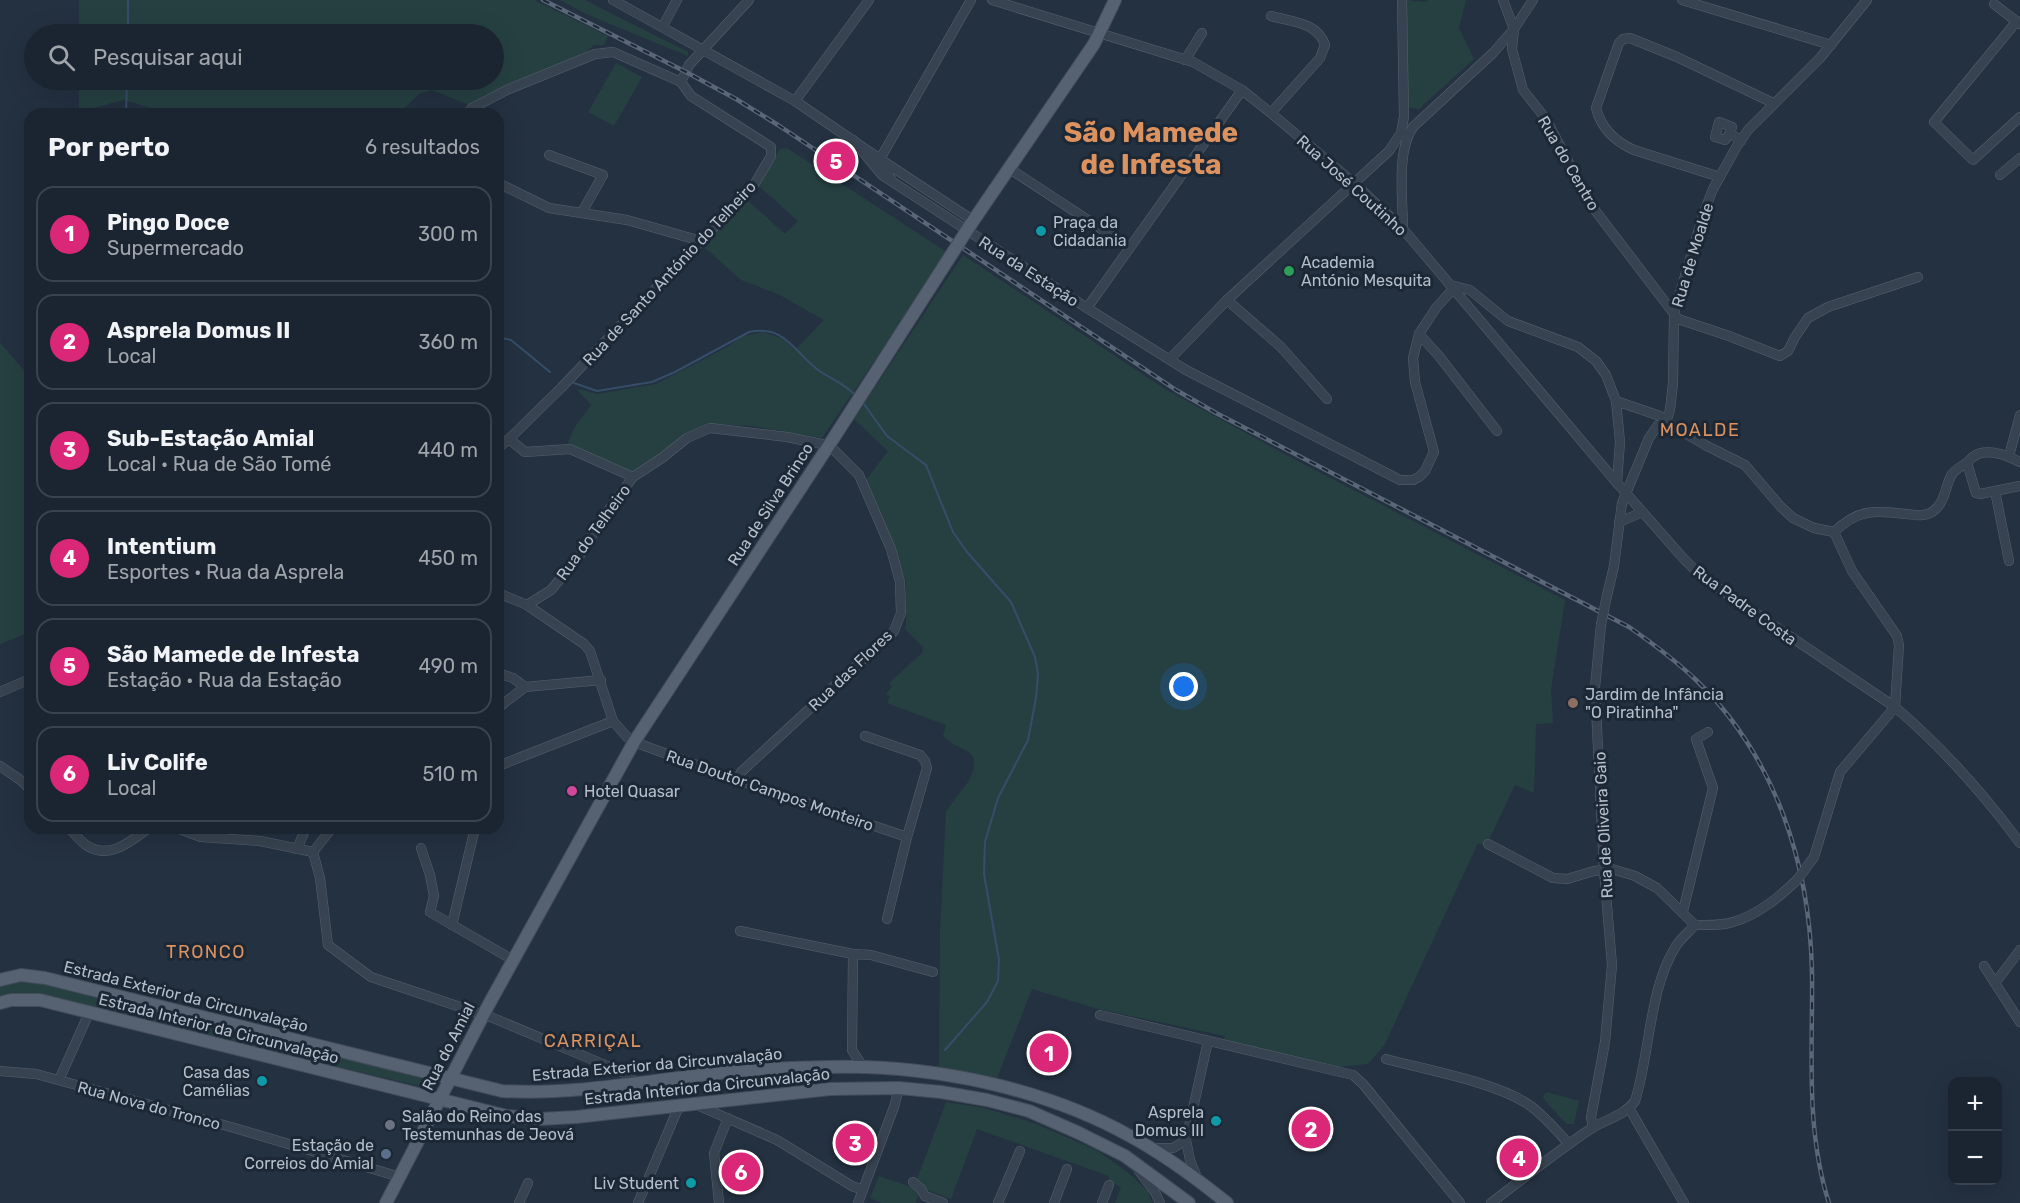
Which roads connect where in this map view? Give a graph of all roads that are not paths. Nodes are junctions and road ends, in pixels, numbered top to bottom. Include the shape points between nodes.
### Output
1 (613, 0) edge
2 (677, 0) edge
3 (749, 0) edge
4 (868, 0) edge
5 (971, 0) edge
6 (992, 0) edge
7 (1115, 0) edge
8 (1402, 0) edge
9 (1503, 0) edge
10 (1533, 0) edge
11 (1682, 0) edge
12 (1867, 0) edge
13 (1994, 4) dead end
14 (1271, 16) dead end
15 (2018, 23) edge
16 (663, 26) junction
17 (1514, 29) junction
18 (1202, 33) dead end
19 (1099, 34) junction
20 (1831, 45) junction
21 (703, 49) junction
22 (1185, 60) junction
23 (681, 82) junction
24 (1242, 90) junction
25 (795, 101) junction
26 (1773, 103) junction
27 (472, 108) edge
28 (1271, 113) junction
29 (1404, 117) junction
30 (2020, 117) edge
31 (1418, 122) junction
32 (1731, 133) dead end
33 (1404, 135) junction
34 (853, 140) junction
35 (1741, 141) junction
36 (1389, 151) junction
37 (549, 155) dead end
38 (1403, 157) junction
39 (2020, 158) edge
40 (880, 159) junction
41 (1010, 169) junction
42 (2000, 175) dead end
43 (1720, 177) junction
44 (891, 179) junction
45 (1355, 184) junction
46 (504, 186) edge
47 (582, 212) junction
48 (972, 223) junction
49 (1403, 229) junction
50 (701, 240) junction
51 (1129, 247) junction
52 (1918, 277) dead end
53 (1450, 287) junction
54 (1227, 300) junction
55 (1087, 308) junction
56 (1674, 313) junction
57 (1419, 334) junction
58 (1170, 359) junction
59 (1327, 399) dead end
60 (1616, 401) junction
61 (2020, 415) edge
62 (1666, 422) junction
63 (1497, 431) dead end
64 (509, 439) junction
65 (504, 443) edge
66 (830, 443) junction
67 (2009, 456) junction
68 (2020, 462) edge
69 (1967, 463) junction
70 (633, 477) junction
71 (1617, 483) junction
72 (2020, 486) edge
73 (1995, 491) junction
74 (1626, 493) junction
75 (1643, 512) junction
76 (1619, 522) junction
77 (1834, 532) junction
78 (2009, 561) dead end
79 (504, 595) edge
80 (527, 605) junction
81 (504, 675) edge
82 (601, 681) junction
83 (24, 682) edge
84 (525, 687) junction
85 (0, 692) edge
86 (504, 703) edge
87 (1895, 707) junction
88 (613, 721) junction
89 (1708, 732) dead end
90 (865, 736) dead end
91 (634, 742) junction
92 (504, 764) edge
93 (0, 766) edge
94 (738, 780) junction
95 (24, 784) edge
96 (75, 834) edge
97 (140, 834) edge
98 (193, 834) edge
99 (303, 834) edge
100 (328, 834) edge
101 (475, 834) edge
102 (907, 837) junction
103 (2020, 843) edge
104 (1488, 844) dead end
105 (421, 848) dead end
106 (297, 849) junction
107 (314, 852) junction
108 (1604, 870) junction
109 (544, 906) joint
110 (1683, 911) junction
111 (888, 919) dead end
112 (452, 925) junction
113 (1695, 925) junction
114 (740, 931) dead end
115 (2020, 950) edge
116 (853, 954) junction
117 (513, 960) junction
118 (1984, 966) dead end
119 (933, 972) dead end
120 (0, 980) edge
121 (1995, 982) junction
122 (0, 1003) edge
123 (89, 1013) junction
124 (483, 1015) junction
125 (1100, 1015) dead end
126 (2020, 1022) edge
127 (1209, 1041) junction
128 (852, 1050) junction
129 (1386, 1059) dead end
130 (839, 1067) junction
131 (863, 1067) junction
132 (885, 1068) junction
133 (0, 1071) edge
134 (961, 1077) junction
135 (450, 1078) junction
136 (59, 1080) junction
137 (637, 1083) junction
138 (898, 1088) junction
139 (440, 1098) junction
140 (696, 1104) junction
141 (679, 1106) junction
142 (1629, 1108) junction
143 (728, 1118) junction
144 (1593, 1128) junction
145 (1186, 1140) junction
146 (1569, 1144) junction
147 (1148, 1147) junction
148 (1020, 1151) dead end
149 (1125, 1156) junction
150 (1067, 1169) dead end
151 (400, 1177) junction
152 (1198, 1180) junction
153 (913, 1182) dead end
154 (528, 1183) dead end
155 (1109, 1185) dead end
156 (862, 1190) junction
157 (387, 1203) edge
158 (519, 1203) edge
159 (638, 1203) edge
160 (719, 1203) edge
161 (858, 1203) edge
162 (943, 1203) edge
163 (998, 1203) edge
164 (1054, 1203) edge
165 (1102, 1203) edge
166 (1160, 1203) edge
167 (1189, 1203) edge
168 (1227, 1203) edge
169 (1460, 1203) edge
170 (1491, 1203) edge
171 (1684, 1203) edge

1 - 16 street, Rua da Estação
2 - 16 street
3 - 21 street
4 - 25 street
5 - 40 street
6 - 19 street, Rua José Coutinho
7 - 19 main road, Rua de Silva Brinco
8 - 29 street
9 - 17 street
10 - 17 street
11 - 20 street
12 - 20 street, Rua de Moalde
13 - 15 street
14 - 28 street via 1309,26 1318,31 1325,45 1320,58
15 - 30 street via 1934,122 1973,160
16 - 21 street, Rua da Estação
17 - 31 street
17 - 56 street, Rua do Centro via 1512,49 1523,90 1545,119 1591,205
18 - 22 street
19 - 22 street, Rua José Coutinho
19 - 41 main road, Rua de Silva Brinco
20 - 26 street, Rua de Moalde
21 - 23 street
21 - 25 street, Rua da Estação
22 - 24 street, Rua José Coutinho
23 - 27 street via 613,52 595,54
23 - 50 street, Rua de Santo António do Telheiro via 691,96 771,147 771,156 754,184
24 - 28 street, Rua José Coutinho
24 - 51 street
25 - 34 street, Rua da Estação
26 - 35 street, Rua de Moalde
26 - 43 street via 1630,38 1619,43 1596,108 1605,128 1624,146
28 - 45 street, Rua José Coutinho
29 - 31 street
29 - 33 street
31 - 33 street
32 - 35 street
33 - 36 street
33 - 38 street
34 - 40 street, Rua da Estação
34 - 44 street, Rua da Estação via 882,175
35 - 43 street, Rua de Moalde
36 - 38 street
36 - 45 street
37 - 47 street via 603,175
38 - 49 street
39 - 42 street
40 - 44 street, Rua da Estação
40 - 48 street, Rua da Estação
41 - 48 main road, Rua de Silva Brinco
41 - 51 street
43 - 56 street, Rua de Moalde via 1704,212
44 - 55 street, Rua da Estação
45 - 49 street, Rua José Coutinho
45 - 54 street
46 - 47 street via 549,208
47 - 50 street
48 - 66 main road, Rua de Silva Brinco, bridge
49 - 53 street, Rua José Coutinho
50 - 64 street, Rua de Santo António do Telheiro
51 - 55 street
52 - 56 street via 1828,307 1808,318 1788,351 1780,356 1677,319
53 - 57 street
53 - 60 street, Rua José Coutinho via 1470,290 1508,321 1578,347 1606,375
53 - 71 street, Rua Padre Costa
54 - 58 street
54 - 59 street via 1281,347
55 - 58 street, Rua da Estação
56 - 62 street, Rua de Moalde via 1673,383
57 - 58 street, Rua da Estação via 1413,358 1415,382 1434,452 1425,471 1413,480 1400,480
57 - 63 street
60 - 62 street via 1651,412
60 - 71 street, Rua José Coutinho via 1620,442
61 - 67 street
62 - 74 street, Rua de Oliveira Gaio via 1658,425 1649,438
62 - 77 street via 1745,465 1793,518
64 - 65 street, Rua de Santo António do Telheiro
64 - 70 street via 525,452 570,449
66 - 70 street, Rua do Telheiro via 710,428 687,438
66 - 91 main road, Rua de Silva Brinco
66 - 94 street, Rua das Flores via 859,475 870,498 896,564 900,613 894,631 741,772
67 - 68 street
67 - 69 street via 1977,454
69 - 73 street via 1976,493
69 - 77 street via 1952,474 1942,501 1930,513 1920,516 1867,512 1845,521
70 - 80 street, Rua do Telheiro via 566,572 551,590
71 - 74 street, Rua Padre Costa
72 - 73 street
73 - 78 street
74 - 75 street, Rua Padre Costa
74 - 76 street, Rua de Oliveira Gaio
75 - 76 street
75 - 87 street, Rua Padre Costa via 1702,578
76 - 108 street, Rua de Oliveira Gaio, bridge via 1595,687
77 - 87 street via 1852,570 1897,636
79 - 80 street
80 - 82 street via 584,644
81 - 84 street
82 - 84 street
82 - 88 street
83 - 85 street
84 - 86 street
87 - 103 street, Rua Padre Costa via 1953,761
87 - 113 street, bridge via 1840,772 1814,857 1797,880 1775,901 1732,923
88 - 91 street
88 - 92 street
89 - 110 street via 1696,739 1713,788
90 - 102 street via 920,755 925,761 927,768
91 - 94 street, Rua Doutor Campos Monteiro
91 - 109 main road, Rua de Silva Brinco
93 - 95 street
94 - 102 street, Rua Doutor Campos Monteiro
96 - 97 street via 86,845 103,852 119,849
98 - 106 street
99 - 106 street
100 - 107 street
101 - 112 street
102 - 111 street
104 - 108 street via 1553,878 1567,879
105 - 112 street via 434,896 430,912
106 - 107 street
107 - 124 street via 328,945 371,977
108 - 110 street via 1646,881
108 - 144 street, Rua de Oliveira Gaio via 1612,965 1605,1042 1591,1118
109 - 117 main road, Rua do Amial
110 - 113 street
112 - 117 street
113 - 142 street via 1675,948 1659,987 1636,1096
114 - 116 street
115 - 121 street
116 - 119 street
116 - 128 street
117 - 124 main road, Rua do Amial
118 - 121 street
120 - 135 main road, Estrada Exterior da Circunvalação via 21,975 45,978
121 - 126 street
122 - 123 main road, Estrada Interior da Circunvalação via 40,1000
123 - 136 street
123 - 139 main road, Estrada Interior da Circunvalação
124 - 135 main road, Rua do Amial
124 - 137 street via 624,1073
125 - 127 street
127 - 145 street
127 - 169 street via 1358,1078
128 - 130 street
128 - 131 street
129 - 146 street via 1516,1098 1531,1106
130 - 131 main road, Estrada Exterior da Circunvalação
130 - 137 main road, Estrada Exterior da Circunvalação via 750,1070
131 - 132 main road, Estrada Exterior da Circunvalação
132 - 134 main road, Estrada Exterior da Circunvalação
132 - 138 main road
133 - 136 street, Rua Nova do Tronco
134 - 138 main road via 954,1083 911,1078
134 - 147 main road, Estrada Exterior da Circunvalação via 1084,1114
135 - 137 main road, Estrada Exterior da Circunvalação via 502,1091 535,1093
135 - 139 main road, Rua do Amial
136 - 151 street, Rua Nova do Tronco
138 - 140 main road, Estrada Interior da Circunvalação via 830,1089
138 - 149 main road, Estrada Interior da Circunvalação via 987,1100 1029,1111
138 - 156 street
139 - 141 main road, Estrada Interior da Circunvalação via 507,1116 540,1119
139 - 151 main road, Rua do Amial
140 - 141 main road, Estrada Interior da Circunvalação
140 - 143 street
141 - 159 street
142 - 144 street
142 - 171 street
143 - 156 street via 777,1140
143 - 160 street via 714,1154
144 - 146 street
145 - 147 street via 1173,1148
145 - 152 street
146 - 170 street
147 - 152 main road, Estrada Exterior da Circunvalação
148 - 163 street
149 - 166 street
149 - 167 main road, Estrada Interior da Circunvalação
150 - 164 street
151 - 157 main road, Rua do Amial
152 - 168 main road, Estrada Exterior da Circunvalação
153 - 162 street via 925,1196
154 - 158 street
155 - 165 street
156 - 161 street

